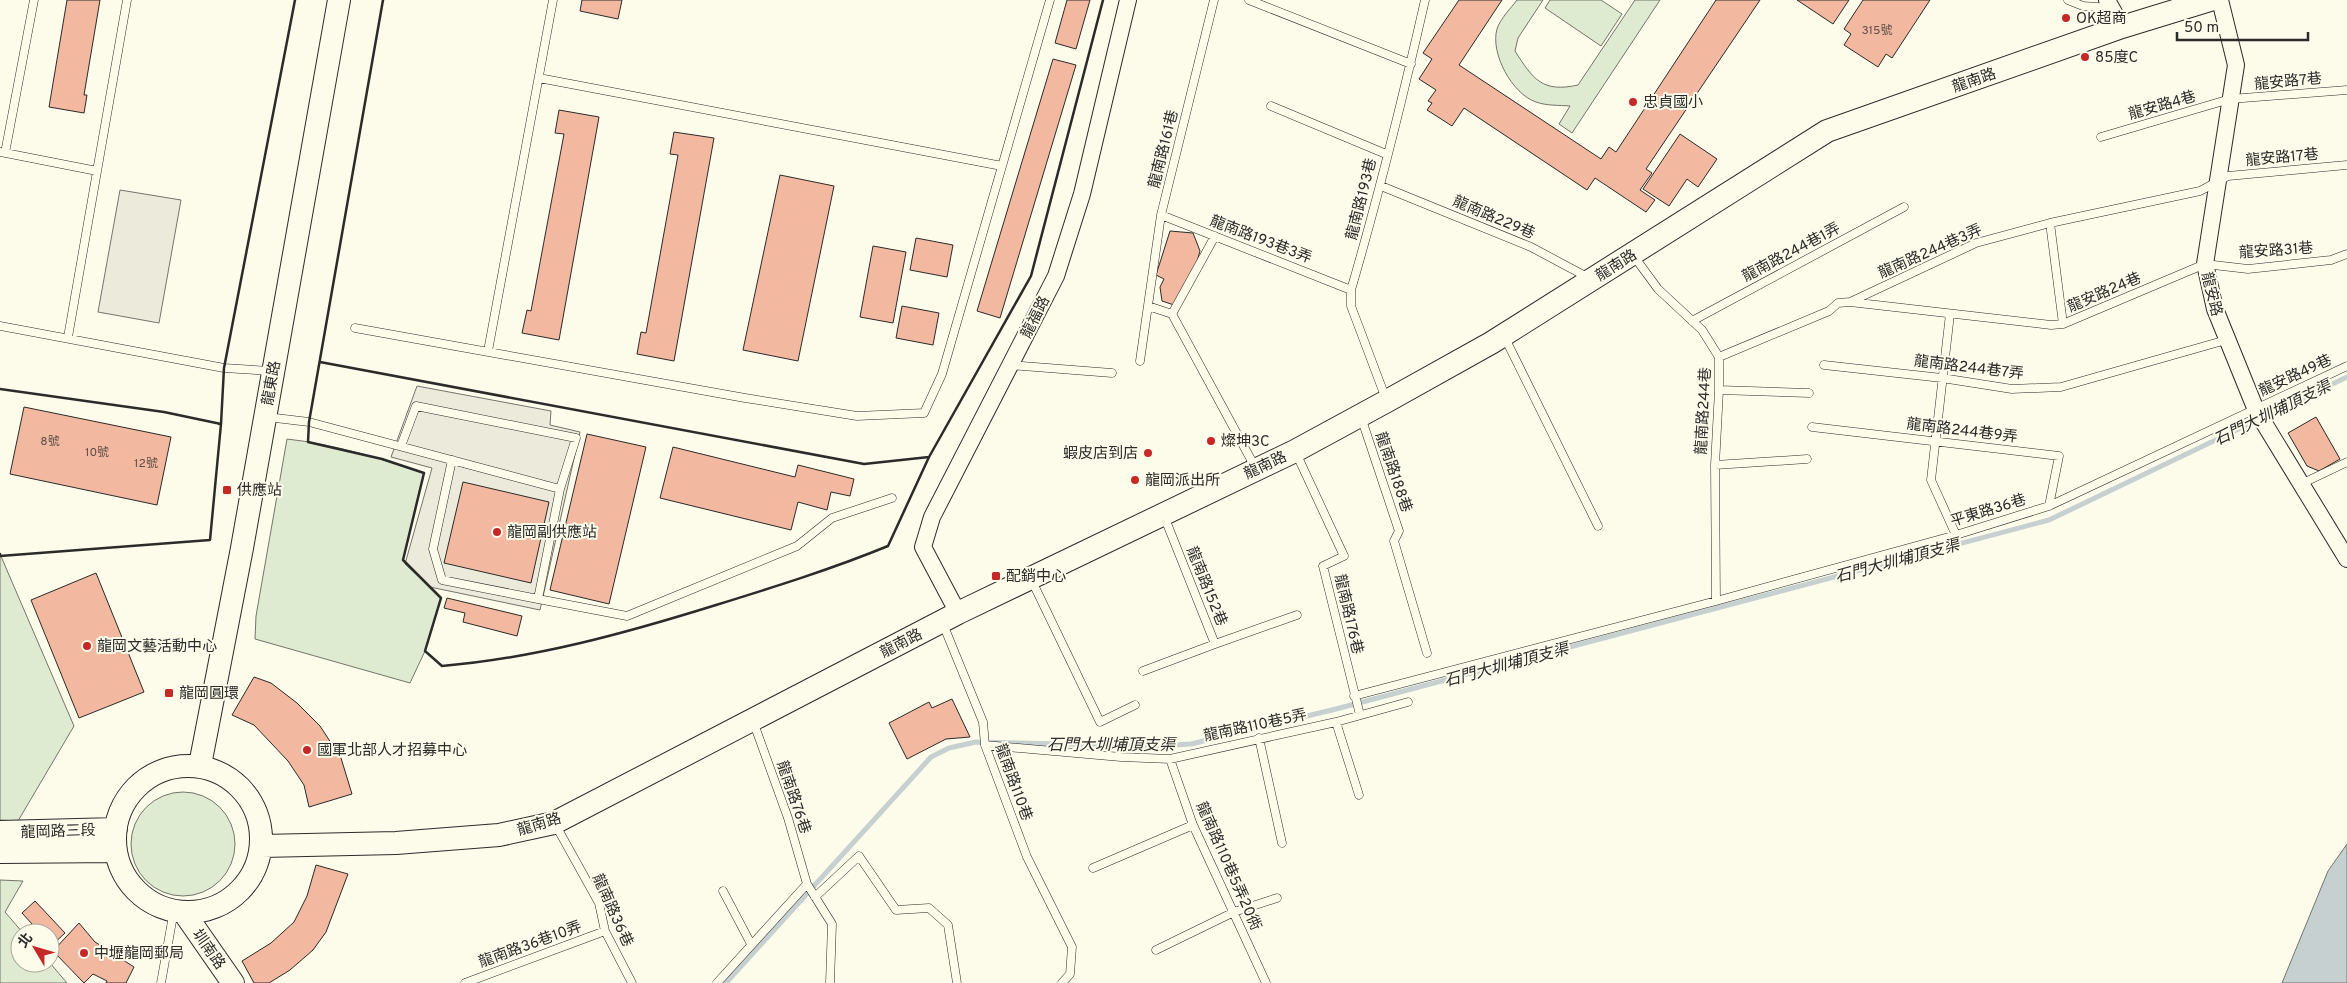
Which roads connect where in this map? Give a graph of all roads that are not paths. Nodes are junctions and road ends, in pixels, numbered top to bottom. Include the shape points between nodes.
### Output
1 (34, 0) edge
2 (128, 0) edge
3 (339, 0) edge
4 (553, 0) edge
5 (1050, 0) edge
6 (1128, 0) edge
7 (1214, 0) edge
8 (1249, 0) edge
9 (1425, 0) edge
10 (2068, 0) edge
11 (2210, 0) edge
12 (2220, 0) edge
13 (2113, 12) edge
14 (1411, 64) junction
15 (538, 78) junction
16 (2347, 90) edge
17 (2230, 99) junction
18 (1271, 106) dead end
19 (2102, 136) dead end
20 (3, 152) edge
21 (1386, 154) junction
22 (2347, 165) edge
23 (1002, 166) junction
24 (97, 171) junction
25 (2220, 179) junction
26 (1381, 186) junction
27 (1904, 206) dead end
28 (1161, 215) junction
29 (2050, 223) junction
30 (1215, 236) junction
31 (2347, 254) edge
32 (1633, 255) junction
33 (2205, 264) junction
34 (1593, 280) junction
35 (1351, 290) junction
36 (1850, 302) junction
37 (1148, 306) junction
38 (1172, 314) junction
39 (1950, 314) junction
40 (1692, 321) junction
41 (2064, 324) junction
42 (0, 326) edge
43 (356, 328) dead end
44 (1504, 334) junction
45 (68, 337) junction
46 (2226, 340) junction
47 (488, 351) junction
48 (1719, 357) junction
49 (1140, 361) dead end
50 (1010, 365) junction
51 (1824, 365) dead end
52 (2347, 366) edge
53 (273, 371) junction
54 (1112, 373) dead end
55 (1942, 378) junction
56 (1720, 390) junction
57 (1809, 393) dead end
58 (1387, 401) junction
59 (2258, 413) junction
60 (1360, 415) junction
61 (265, 417) junction
62 (1812, 426) dead end
63 (1937, 440) junction
64 (401, 446) junction
65 (1295, 451) junction
66 (1808, 459) dead end
67 (452, 460) junction
68 (2347, 462) edge
69 (1715, 465) junction
70 (1256, 469) junction
71 (2301, 484) junction
72 (560, 489) junction
73 (892, 498) dead end
74 (2049, 506) junction
75 (1164, 514) junction
76 (1598, 526) dead end
77 (1956, 535) junction
78 (2347, 559) edge
79 (1031, 579) junction
80 (538, 599) junction
81 (1716, 601) junction
82 (1297, 616) dead end
83 (950, 617) junction
84 (1215, 644) junction
85 (1427, 653) dead end
86 (1143, 671) dead end
87 (1354, 696) junction
88 (1408, 702) dead end
89 (1135, 705) dead end
90 (1360, 715) junction
91 (753, 719) junction
92 (1336, 722) junction
93 (1259, 738) junction
94 (985, 745) junction
95 (1170, 758) junction
96 (200, 765) junction
97 (1359, 795) dead end
98 (554, 822) junction
99 (1193, 825) junction
100 (0, 832) edge
101 (115, 840) junction
102 (1282, 843) dead end
103 (262, 846) junction
104 (0, 852) edge
105 (1093, 868) dead end
106 (807, 884) junction
107 (723, 891) dead end
108 (815, 897) junction
109 (1277, 898) dead end
110 (180, 912) junction
111 (1234, 912) junction
112 (605, 931) junction
113 (751, 944) junction
114 (1156, 950) dead end
115 (478, 981) edge
116 (161, 983) edge
117 (233, 983) edge
118 (465, 983) edge
119 (632, 983) edge
120 (717, 983) edge
121 (830, 983) edge
122 (957, 983) edge
123 (1062, 983) edge
124 (1266, 983) edge

1 - 20 lane
2 - 24 lane
3 - 53 main road, 龍東路
4 - 15 lane
5 - 23 lane
6 - 50 street, 龍福路 via 1079,203 1056,276
7 - 28 lane, 龍南路161巷
8 - 14 lane
9 - 14 lane, 龍南路193巷
10 - 13 lane
11 - 13 main road, 龍南路
12 - 17 street, 龍安路 via 2236,65
13 - 32 main road, 龍南路 via 1827,131
14 - 21 lane, 龍南路193巷
15 - 23 lane
15 - 47 lane
16 - 17 lane, 龍安路7巷
17 - 19 lane, 龍安路4巷
17 - 25 street, 龍安路
18 - 21 lane
20 - 24 lane
21 - 26 lane, 龍南路193巷
22 - 25 lane, 龍安路17巷
23 - 47 lane via 942,374 924,412 857,416
24 - 45 lane
25 - 29 lane, 龍南路244巷3弄 via 2200,191
25 - 33 street, 龍安路
26 - 34 lane, 龍南路229巷 via 1531,246
26 - 35 lane, 龍南路193巷
27 - 40 lane, 龍南路244巷1弄
28 - 30 lane, 龍南路193巷3弄
28 - 37 lane, 龍南路161巷
29 - 36 lane, 龍南路244巷3弄 via 1976,242
29 - 41 lane
30 - 35 lane, 龍南路193巷3弄
30 - 38 lane
31 - 33 lane, 龍安路31巷 via 2331,260 2248,268
32 - 34 main road, 龍南路
32 - 40 lane, 龍南路244巷 via 1658,289
33 - 41 lane, 龍安路24巷
33 - 46 street, 龍安路
34 - 44 main road, 龍南路
35 - 58 lane, 龍南路193巷 via 1350,306
36 - 39 lane, 龍安路24巷
36 - 48 lane, 龍南路244巷3弄 via 1838,303 1829,311
37 - 38 lane
37 - 49 lane, 龍南路161巷
38 - 70 lane
39 - 41 lane, 龍安路24巷
39 - 55 lane
40 - 48 lane, 龍南路244巷 via 1702,330
42 - 45 lane
43 - 47 lane
44 - 58 main road, 龍南路
44 - 76 lane
45 - 53 lane via 224,368
46 - 55 lane, 龍南路244巷7弄 via 2061,387 2012,389
46 - 59 street, 龍安路
48 - 56 lane, 龍南路244巷
50 - 54 lane
50 - 83 street, 龍福路 via 932,517 923,547
51 - 55 lane, 龍南路244巷7弄
52 - 59 lane, 龍安路49巷
53 - 61 main road, 龍東路
55 - 63 lane
56 - 57 lane
56 - 69 lane, 龍南路244巷
58 - 60 main road, 龍南路
59 - 71 street, 龍安路
59 - 74 lane, 平東路36巷
60 - 65 main road, 龍南路
60 - 85 lane, 龍南路188巷 via 1399,531 1394,541
61 - 64 lane via 309,422
61 - 96 main road, 龍東路
62 - 63 lane, 龍南路244巷9弄
63 - 74 lane, 龍南路244巷9弄 via 2058,456
63 - 77 lane via 1931,480
64 - 67 lane
64 - 72 lane via 416,406 576,438
65 - 70 main road, 龍南路
65 - 87 lane, 龍南路176巷 via 1344,556 1323,566
66 - 69 lane
67 - 72 lane
67 - 80 lane via 432,549 442,580
68 - 71 lane
69 - 81 lane, 龍南路244巷
70 - 75 main road, 龍南路
71 - 78 street, 龍安路
72 - 80 lane
73 - 80 lane via 832,518 797,546 627,616
74 - 77 lane, 平東路36巷
75 - 79 main road, 龍南路
75 - 84 lane, 龍南路152巷
77 - 81 lane, 平東路36巷
79 - 83 main road, 龍南路
79 - 89 lane via 1100,722
81 - 87 lane, 平東路36巷
82 - 84 lane, 龍南路152巷
83 - 91 main road, 龍南路
83 - 94 lane, 龍南路110巷 via 983,722
84 - 86 lane
87 - 90 lane, 龍南路176巷
88 - 90 lane, 龍南路110巷5弄
90 - 92 lane, 龍南路110巷5弄
91 - 98 main road, 龍南路
91 - 106 lane, 龍南路76巷
92 - 93 lane, 龍南路110巷5弄
92 - 97 lane
93 - 95 lane, 龍南路110巷5弄
93 - 102 lane
94 - 95 lane, 龍南路110巷5弄
94 - 123 lane, 龍南路110巷 via 1027,857 1072,946 1070,974
95 - 99 lane, 龍南路110巷5弄20衖
96 - 101 main road via 158,771 133,788 121,806
96 - 103 main road via 223,774 252,802
98 - 103 main road, 龍南路 via 500,835 396,843
98 - 112 lane, 龍南路36巷 via 599,903
99 - 105 lane
99 - 111 lane, 龍南路110巷5弄20衖
100 - 101 main road, 龍岡路三段
101 - 104 main road, 龍岡路三段
101 - 110 main road via 118,863 125,879 155,905
103 - 110 main road via 247,884 213,910
106 - 108 lane, 龍南路76巷
106 - 113 lane
107 - 113 lane
108 - 121 lane, 龍南路76巷 via 832,924
108 - 122 lane via 859,856 896,910 929,908 948,924
109 - 111 lane
110 - 116 lane
110 - 117 main road, 圳南路
111 - 114 lane
111 - 124 lane, 龍南路110巷5弄20衖
112 - 115 lane, 龍南路36巷10弄
112 - 119 lane, 龍南路36巷
113 - 120 lane
115 - 118 lane, 龍南路36巷10弄

